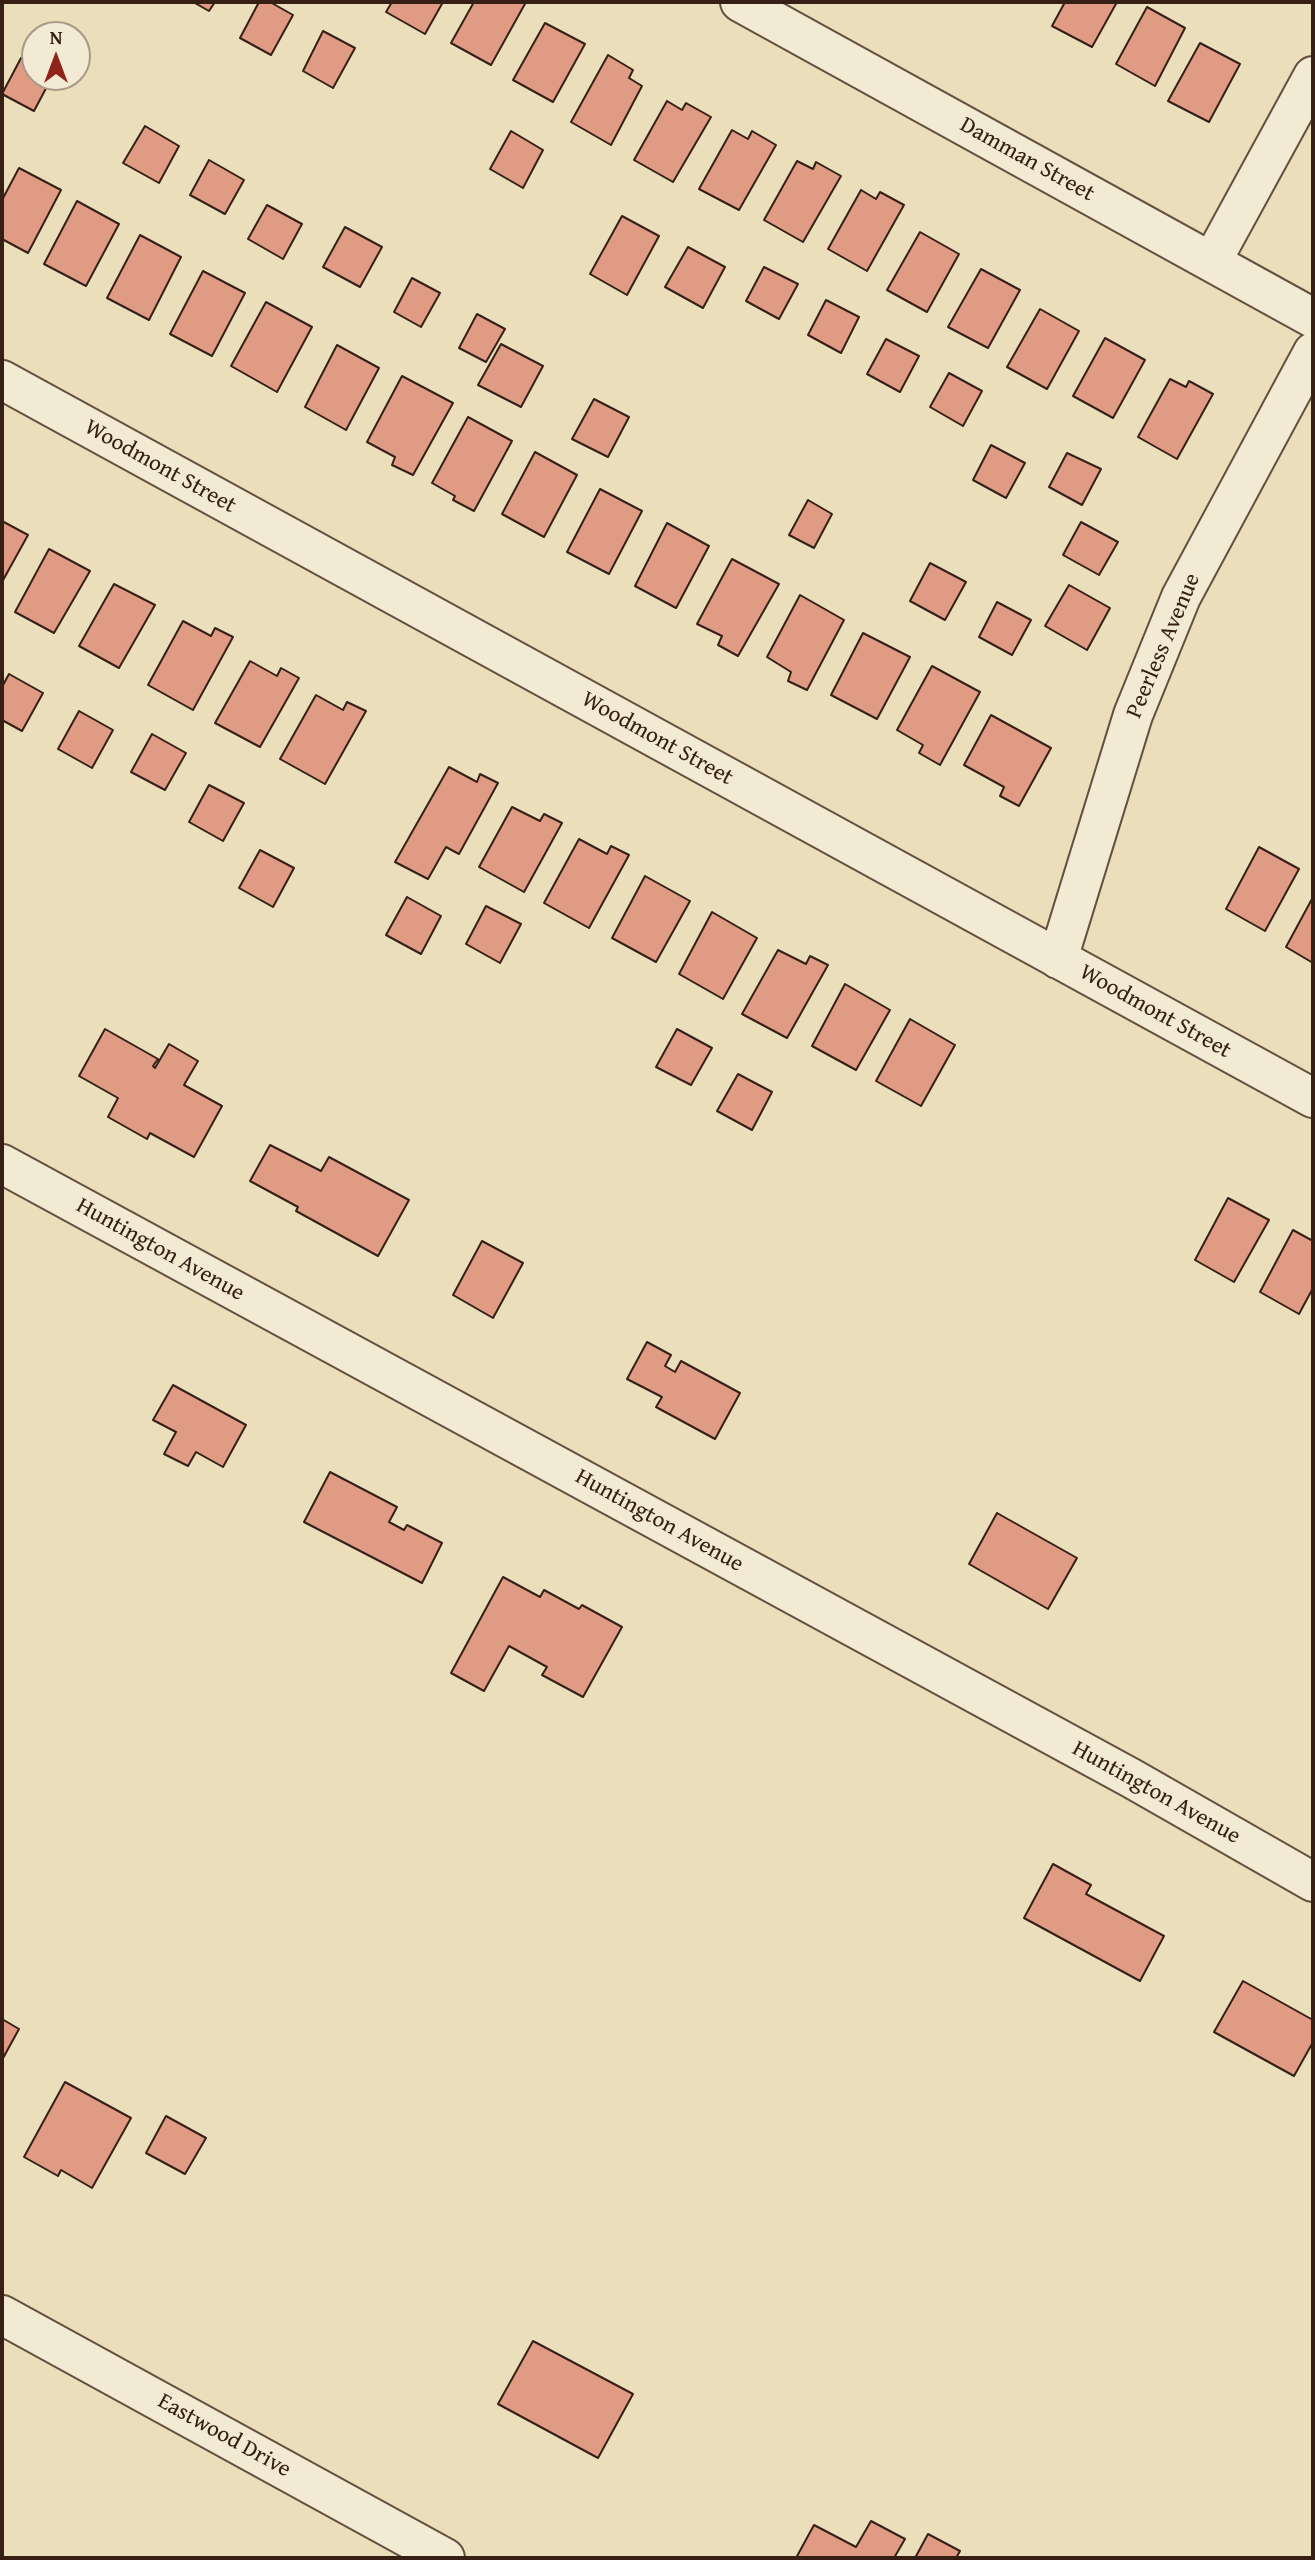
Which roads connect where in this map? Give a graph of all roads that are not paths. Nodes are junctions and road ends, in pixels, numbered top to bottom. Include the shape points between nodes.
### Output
1 (740, 2) edge
2 (1313, 76) edge
3 (1212, 261) junction
4 (1313, 318) edge
5 (1313, 352) edge
6 (2, 380) edge
7 (1058, 959) junction
8 (1313, 1098) edge
9 (2, 1164) edge
10 (1313, 1882) edge
11 (2, 2315) edge
12 (445, 2558) edge

1 - 3 street, Damman Street
2 - 3 street
3 - 4 street, Damman Street
5 - 7 street, Peerless Avenue via 1181,597 1133,715
6 - 7 street, Woodmont Street
7 - 8 street, Woodmont Street
9 - 10 street, Huntington Avenue via 1131,1778
11 - 12 street, Eastwood Drive

